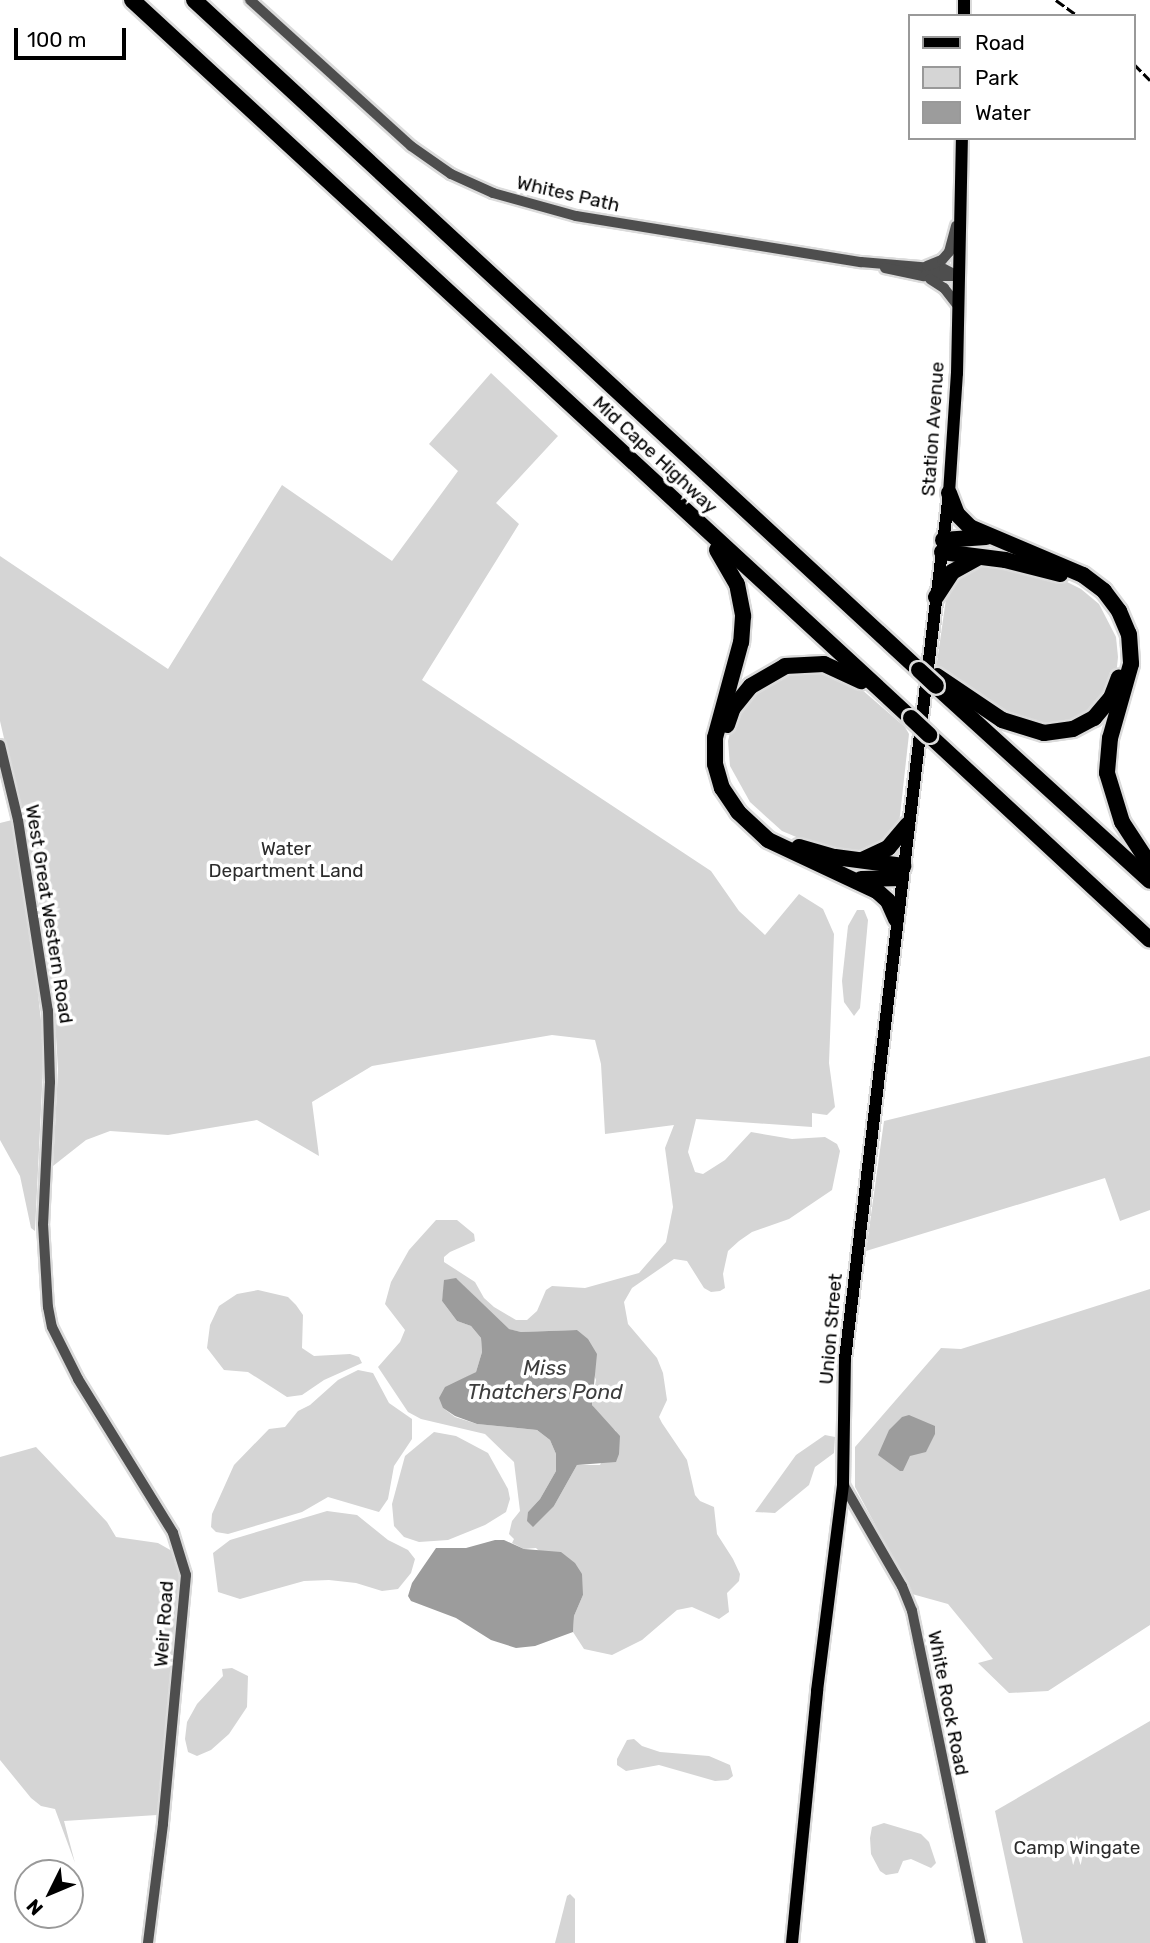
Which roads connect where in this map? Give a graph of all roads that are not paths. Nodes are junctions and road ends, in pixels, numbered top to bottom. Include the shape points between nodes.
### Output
1 (132, 0) edge
2 (194, 0) edge
3 (250, 0) edge
4 (962, 140) edge
5 (960, 195) junction
6 (923, 272) junction
7 (958, 276) junction
8 (958, 306) junction
9 (949, 493) junction
10 (694, 521) junction
11 (995, 538) junction
12 (942, 546) junction
13 (982, 556) junction
14 (936, 597) junction
15 (937, 681) junction
16 (916, 719) junction
17 (0, 745) edge
18 (907, 825) junction
19 (859, 860) junction
20 (1150, 865) edge
21 (902, 872) junction
22 (852, 878) junction
23 (1150, 881) edge
24 (896, 919) junction
25 (1150, 940) edge
26 (45, 1258) joint
27 (844, 1484) junction
28 (148, 1943) edge
29 (792, 1943) edge
30 (981, 1943) edge

1 - 10 highway, Mid Cape Highway
2 - 15 highway, Mid Cape Highway, bridge via 875,629
3 - 6 street, Whites Path via 411,146 451,174 484,189 576,216
4 - 5 main road, Station Avenue
5 - 6 street via 952,247
5 - 7 main road, Station Avenue
6 - 7 street, Whites Path via 944,270
6 - 8 street
7 - 8 main road, Station Avenue
8 - 9 main road, Station Avenue
9 - 11 highway via 965,523
9 - 12 main road, Station Avenue
10 - 16 highway, Mid Cape Highway
10 - 22 highway via 731,570 742,608 741,642 715,738 715,764 722,788 744,819 768,840
11 - 12 highway
11 - 20 highway via 1083,575 1110,597 1123,618 1131,664 1110,738 1107,774 1117,812
12 - 13 highway
12 - 14 main road, Station Avenue
13 - 14 highway via 952,572
13 - 15 highway via 1044,569 1095,594 1111,614 1121,642 1115,691 1087,723 1044,733 1002,720
14 - 16 main road, Station Avenue
15 - 23 highway, Mid Cape Highway
16 - 18 main road, Union Street
16 - 19 highway via 843,671 805,662 758,680 729,717 724,763 735,792 750,811 800,847
16 - 25 highway, Mid Cape Highway, bridge
17 - 26 street, West Great Western Road via 18,820 48,1011
18 - 19 highway via 888,848
18 - 21 main road, Union Street
19 - 21 highway
21 - 22 highway
21 - 24 main road, Union Street
22 - 24 highway via 881,894
24 - 27 main road, Union Street via 845,1359
26 - 28 street, Weir Road via 48,1307 58,1342 173,1533 184,1564 184,1626
27 - 29 main road, Union Street via 817,1691
27 - 30 street, White Rock Road via 912,1611

